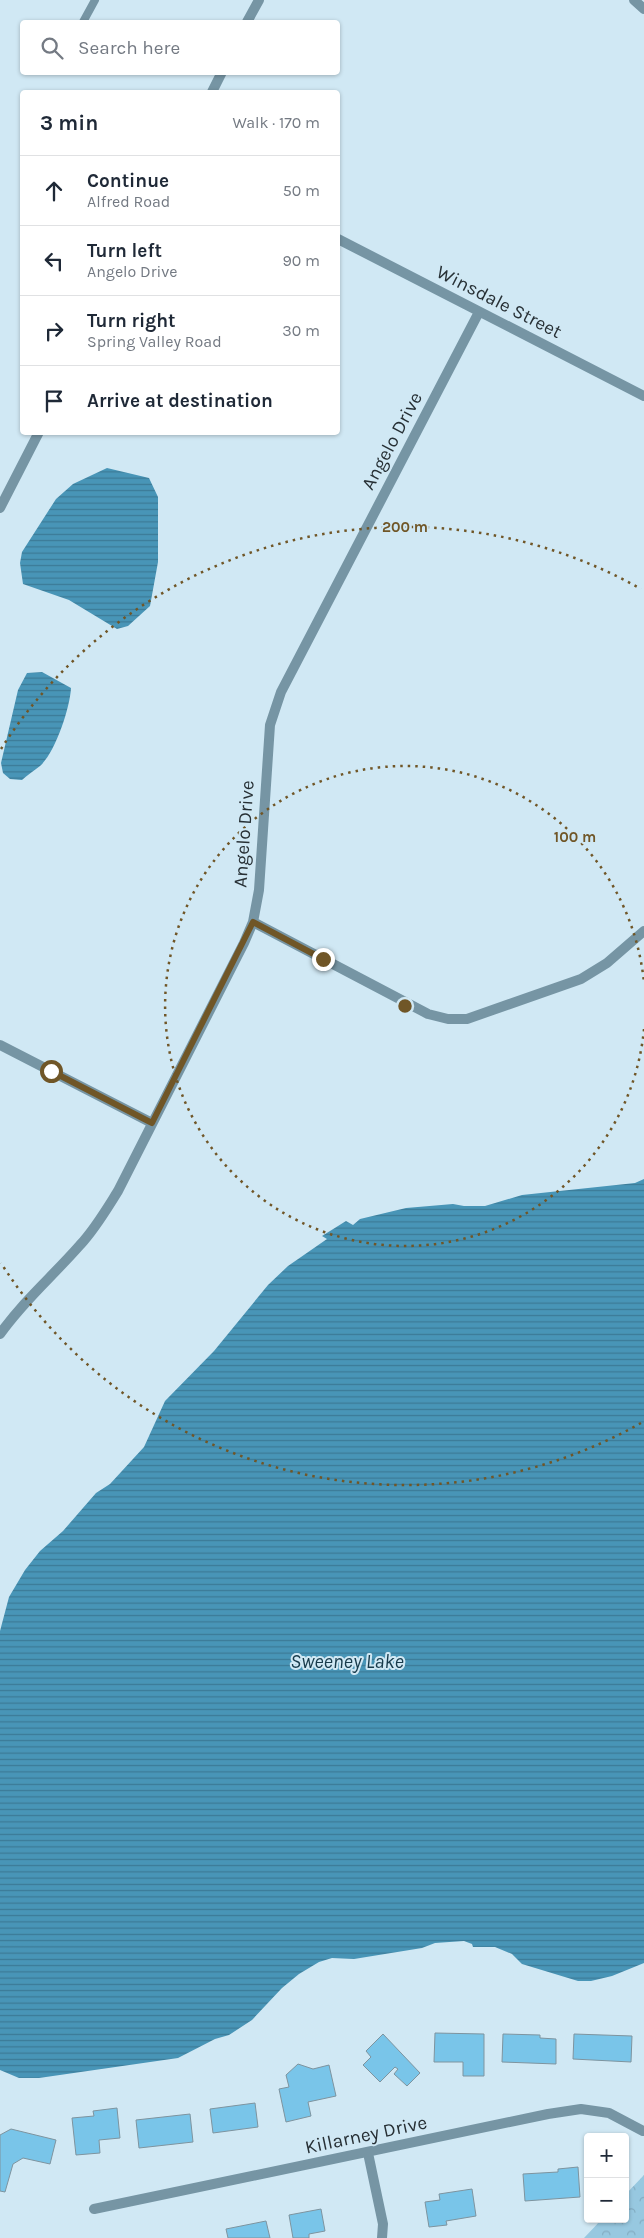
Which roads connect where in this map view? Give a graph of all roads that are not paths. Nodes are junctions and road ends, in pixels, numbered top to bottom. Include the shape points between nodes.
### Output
1 (95, 0) edge
2 (259, 0) edge
3 (634, 0) edge
4 (644, 9) edge
5 (84, 20) edge
6 (248, 20) edge
7 (220, 75) edge
8 (213, 90) edge
9 (340, 240) edge
10 (479, 312) junction
11 (644, 396) edge
12 (37, 435) edge
13 (0, 508) edge
14 (253, 922) junction
15 (644, 931) edge
16 (0, 1044) edge
17 (152, 1123) junction
18 (0, 1334) edge
19 (643, 2131) edge
20 (368, 2153) junction
21 (94, 2209) dead end
22 (382, 2238) edge

1 - 5 lane
2 - 6 street
3 - 4 street
7 - 8 street
9 - 10 street, Winsdale Street
10 - 11 street, Winsdale Street
10 - 14 street, Angelo Drive via 274,710 270,726 259,890
12 - 13 street
14 - 15 street via 428,1014 448,1019 467,1019 581,978 607,963
14 - 17 street, Angelo Drive
16 - 17 street
17 - 18 street, Angelo Drive via 100,1221 18,1308
19 - 20 street, Killarney Drive via 609,2113 581,2109
20 - 21 street, Killarney Drive
20 - 22 street via 383,2224

